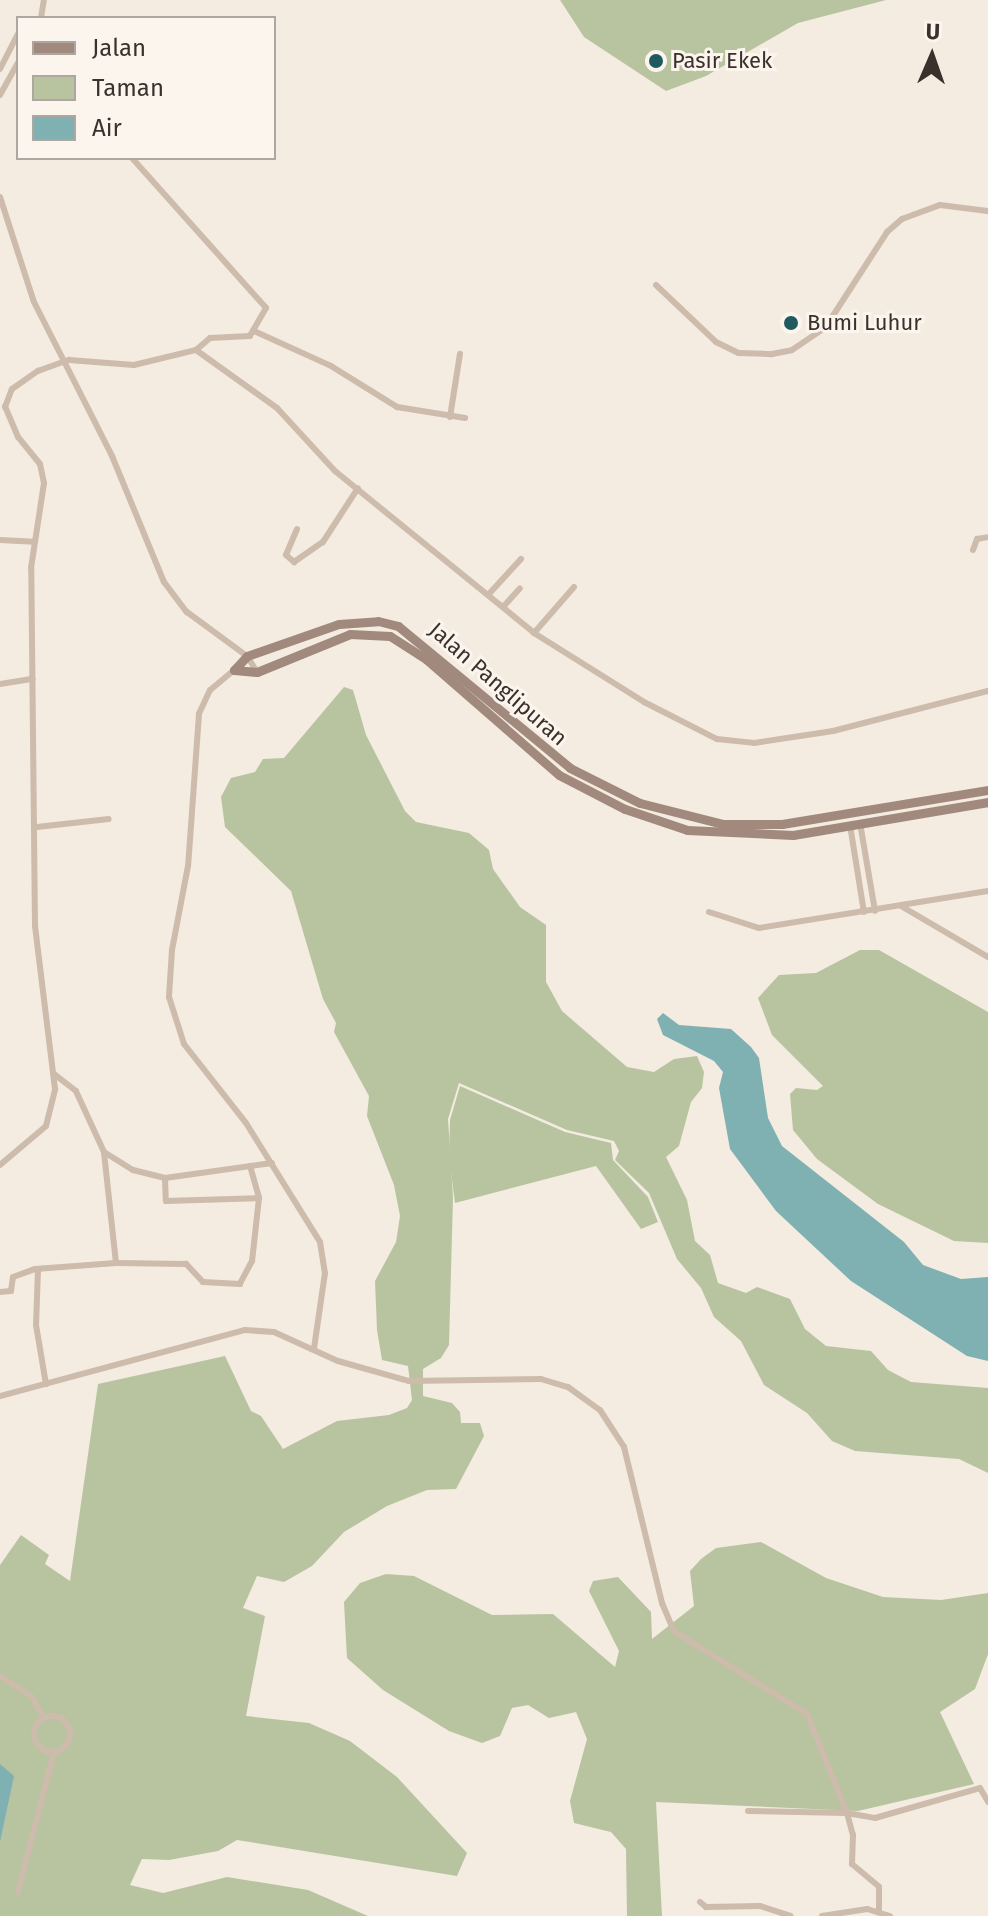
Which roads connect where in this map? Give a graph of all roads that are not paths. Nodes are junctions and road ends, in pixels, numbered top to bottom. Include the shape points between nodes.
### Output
1 (16, 38) edge
2 (16, 67) edge
3 (0, 69) edge
4 (0, 95) edge
5 (134, 160) edge
6 (0, 197) edge
7 (988, 211) edge
8 (656, 285) dead end
9 (254, 331) junction
10 (196, 350) junction
11 (460, 354) dead end
12 (66, 361) junction
13 (3, 400) edge
14 (450, 417) junction
15 (465, 418) dead end
16 (358, 488) junction
17 (297, 529) dead end
18 (988, 537) edge
19 (0, 540) edge
20 (34, 542) junction
21 (973, 550) dead end
22 (521, 559) dead end
23 (574, 587) dead end
24 (520, 588) dead end
25 (488, 595) junction
26 (503, 607) junction
27 (534, 633) junction
28 (247, 656) junction
29 (234, 670) junction
30 (257, 672) junction
31 (33, 679) junction
32 (0, 684) edge
33 (988, 691) edge
34 (516, 726) junction
35 (507, 734) junction
36 (986, 791) edge
37 (986, 802) edge
38 (109, 819) dead end
39 (855, 824) junction
40 (37, 827) junction
41 (988, 891) edge
42 (901, 906) junction
43 (875, 911) junction
44 (709, 912) dead end
45 (864, 912) junction
46 (988, 957) edge
47 (54, 1074) junction
48 (104, 1152) junction
49 (272, 1163) junction
50 (0, 1165) edge
51 (250, 1166) junction
52 (165, 1178) junction
53 (259, 1198) junction
54 (116, 1263) junction
55 (38, 1269) junction
56 (0, 1292) edge
57 (314, 1348) junction
58 (46, 1384) junction
59 (0, 1396) edge
60 (0, 1676) edge
61 (43, 1717) junction
62 (54, 1752) junction
63 (988, 1802) edge
64 (748, 1811) dead end
65 (847, 1813) junction
66 (18, 1892) dead end
67 (700, 1902) dead end
68 (879, 1912) junction
69 (790, 1916) edge
70 (822, 1916) edge
71 (890, 1916) edge

1 - 3 street
2 - 4 street
5 - 9 street via 264,305 266,312
6 - 12 street via 34,302
7 - 8 street via 940,205 902,219 887,232 825,328 792,350 739,353 716,342
9 - 10 street via 246,337 206,339
9 - 14 street via 331,366 397,407
10 - 12 street via 115,367
10 - 16 street via 277,408
11 - 14 street
12 - 13 street via 20,381
12 - 28 street via 164,582 187,612
13 - 20 street via 7,416 43,474
14 - 15 street
16 - 17 street via 323,542 294,562 286,555
16 - 25 street
18 - 21 street via 977,539
19 - 20 street
20 - 31 street
22 - 25 street
23 - 27 street
24 - 26 street
25 - 26 street
26 - 27 street
27 - 33 street via 644,702 728,742 833,731
28 - 29 main road, Jalan Panglipuran
28 - 30 street
28 - 34 main road, Jalan Panglipuran via 339,624 378,621 422,642
29 - 30 main road, Jalan Panglipuran
29 - 49 street via 210,690 199,714 188,866 169,997 184,1044
30 - 35 main road, Jalan Panglipuran via 350,634 390,636 426,659
31 - 32 street
31 - 40 street
34 - 35 main road
34 - 36 main road, Jalan Panglipuran via 603,787 670,813 723,824 782,824
35 - 39 main road, Jalan Panglipuran via 593,794 687,830 755,837
36 - 37 main road
37 - 39 main road, Jalan Panglipuran
38 - 40 street
39 - 43 street
39 - 45 street
40 - 47 street via 36,953
41 - 42 street
42 - 43 street
42 - 46 street
43 - 45 street
44 - 45 street via 759,928
47 - 48 street via 70,1083 84,1102
47 - 50 street via 54,1104 46,1126
48 - 52 street via 133,1170
48 - 54 street
49 - 51 street
49 - 57 street via 320,1242 325,1273
51 - 52 street
51 - 53 street
52 - 53 street via 168,1201
53 - 54 street via 252,1261 240,1284 203,1282 186,1264
54 - 55 street
55 - 56 street via 13,1277 11,1291
55 - 58 street via 36,1325
57 - 58 street via 274,1332 245,1330
57 - 65 street via 338,1361 409,1381 541,1379 568,1387 600,1410 624,1447 662,1603 674,1631 807,1714
58 - 59 street
60 - 61 street via 32,1697
61 - 62 street via 33,1736 40,1748
61 - 62 street via 61,1718 69,1729 67,1744
62 - 66 street
63 - 65 street via 980,1788 875,1818
64 - 65 street
65 - 68 street via 852,1864 879,1887
67 - 69 street via 706,1907 760,1906
68 - 70 street via 857,1909
68 - 71 street

